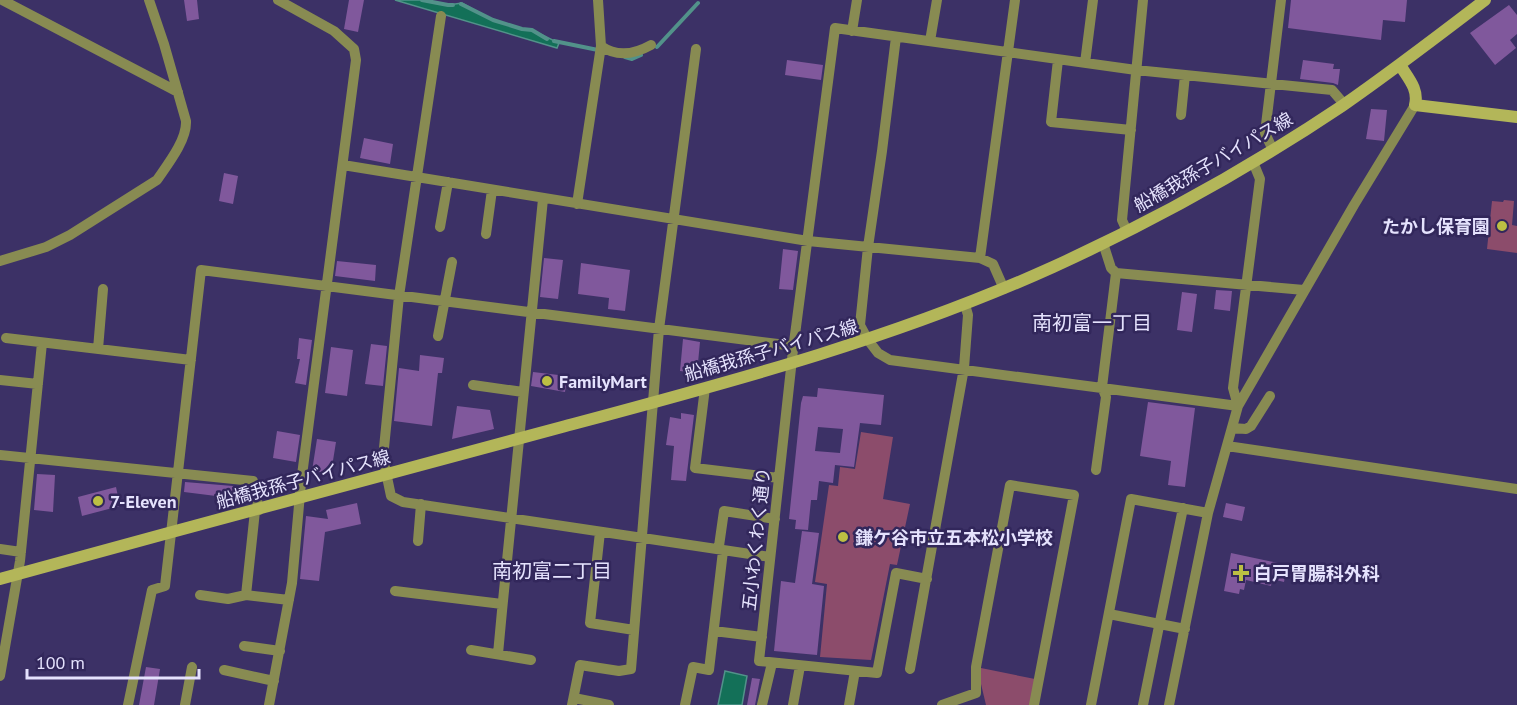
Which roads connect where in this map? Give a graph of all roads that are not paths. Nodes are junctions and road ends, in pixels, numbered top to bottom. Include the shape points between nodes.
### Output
1 (2, 0) edge
2 (148, 0) edge
3 (278, 0) edge
4 (857, 0) edge
5 (937, 0) edge
6 (1015, 0) edge
7 (1093, 0) edge
8 (1143, 0) edge
9 (1281, 0) edge
10 (597, 1) edge
11 (1480, 1) edge
12 (441, 16) dead end
13 (852, 31) junction
14 (896, 37) junction
15 (930, 41) junction
16 (651, 45) dead end
17 (601, 46) junction
18 (696, 49) dead end
19 (1007, 52) junction
20 (1058, 60) junction
21 (1085, 63) junction
22 (1400, 65) junction
23 (1136, 70) junction
24 (1185, 75) junction
25 (1271, 85) junction
26 (178, 92) junction
27 (1344, 104) junction
28 (1415, 105) junction
29 (1181, 115) dead end
30 (1517, 117) edge
31 (1131, 130) junction
32 (1273, 150) junction
33 (1253, 162) junction
34 (343, 165) junction
35 (417, 177) junction
36 (448, 182) junction
37 (492, 190) junction
38 (543, 199) junction
39 (577, 204) junction
40 (674, 219) junction
41 (440, 227) dead end
42 (1127, 231) junction
43 (486, 234) dead end
44 (808, 241) junction
45 (1102, 243) junction
46 (868, 247) junction
47 (980, 258) junction
48 (0, 261) edge
49 (452, 262) dead end
50 (1116, 273) junction
51 (1247, 285) junction
52 (327, 287) junction
53 (103, 289) dead end
54 (1004, 289) junction
55 (1304, 290) junction
56 (399, 296) junction
57 (444, 302) junction
58 (965, 305) junction
59 (531, 313) junction
60 (659, 329) junction
61 (438, 336) dead end
62 (6, 338) dead end
63 (868, 340) junction
64 (42, 343) junction
65 (786, 345) dead end
66 (98, 349) junction
67 (191, 360) junction
68 (792, 364) junction
69 (964, 368) junction
70 (0, 380) edge
71 (38, 384) junction
72 (473, 385) dead end
73 (1102, 387) junction
74 (705, 388) junction
75 (523, 392) junction
76 (1270, 396) dead end
77 (652, 403) junction
78 (1238, 406) junction
79 (1232, 428) junction
80 (518, 439) junction
81 (1227, 446) junction
82 (0, 455) edge
83 (31, 458) junction
84 (1096, 470) dead end
85 (178, 474) junction
86 (385, 476) junction
87 (779, 478) junction
88 (1517, 489) edge
89 (299, 499) junction
90 (421, 504) junction
91 (1183, 508) junction
92 (257, 510) junction
93 (1208, 513) junction
94 (512, 519) junction
95 (775, 519) junction
96 (600, 532) junction
97 (172, 533) junction
98 (641, 538) junction
99 (418, 541) dead end
100 (0, 549) edge
101 (723, 551) junction
102 (21, 552) junction
103 (770, 557) junction
104 (18, 574) junction
105 (0, 579) edge
106 (927, 579) junction
107 (395, 591) dead end
108 (200, 595) dead end
109 (246, 595) junction
110 (289, 600) junction
111 (502, 604) junction
112 (1109, 614) junction
113 (1158, 624) junction
114 (1185, 629) junction
115 (634, 630) junction
116 (714, 631) junction
117 (762, 637) junction
118 (244, 646) dead end
119 (471, 650) dead end
120 (280, 651) junction
121 (498, 654) junction
122 (531, 660) dead end
123 (772, 663) junction
124 (800, 666) junction
125 (192, 667) dead end
126 (910, 669) dead end
127 (224, 670) dead end
128 (855, 671) junction
129 (0, 676) edge
130 (274, 681) junction
131 (976, 693) junction
132 (573, 701) edge
133 (128, 705) edge
134 (185, 705) edge
135 (269, 705) edge
136 (609, 705) edge
137 (685, 705) edge
138 (762, 705) edge
139 (793, 705) edge
140 (849, 705) edge
141 (942, 705) edge
142 (981, 705) edge
143 (1034, 705) edge
144 (1090, 705) edge
145 (1143, 705) edge
146 (1169, 705) edge

1 - 26 street
2 - 26 street
3 - 34 street via 334,31 354,49 356,60
4 - 13 street
5 - 15 street
6 - 19 street
7 - 21 street
8 - 23 street
9 - 25 street
10 - 17 street
11 - 22 street, 船橋我孫子バイパス線
12 - 35 street
13 - 14 street
13 - 44 street, 五小わくわく通り via 835,28
14 - 15 street
14 - 46 street
15 - 19 street
16 - 17 street via 625,54
17 - 39 street
18 - 40 street
19 - 20 street
19 - 47 street
20 - 21 street
20 - 31 street via 1051,122
21 - 23 street
22 - 27 street, 船橋我孫子バイパス線
22 - 28 street via 1415,89
23 - 24 street
23 - 31 street
24 - 25 street
24 - 29 street
25 - 27 street via 1332,90
25 - 32 street via 1265,133
26 - 48 street via 186,130 157,180 70,235
27 - 32 street, 船橋我孫子バイパス線
28 - 30 street
28 - 55 street
31 - 42 street via 1122,220
32 - 33 street, 船橋我孫子バイパス線
33 - 42 street, 船橋我孫子バイパス線
33 - 51 street via 1260,179
34 - 35 street
34 - 52 street
35 - 36 street
35 - 56 street
36 - 37 street
36 - 41 street
37 - 38 street
37 - 43 street
38 - 39 street
38 - 59 street
39 - 40 street
40 - 44 street
40 - 60 street
42 - 45 street, 船橋我孫子バイパス線
44 - 46 street
44 - 68 street, 五小わくわく通り
45 - 50 street
45 - 54 street, 船橋我孫子バイパス線
46 - 47 street
46 - 63 street via 860,325
47 - 54 street via 993,264
49 - 57 street
50 - 51 street
50 - 73 street
51 - 55 street
51 - 78 street via 1233,388
52 - 56 street
52 - 67 street via 201,270
52 - 89 street
53 - 66 street
54 - 58 street, 船橋我孫子バイパス線
55 - 78 street
56 - 57 street
56 - 86 street via 382,458
57 - 59 street
57 - 61 street
58 - 63 street, 船橋我孫子バイパス線
58 - 69 street via 968,315
59 - 60 street
59 - 75 street
60 - 65 street
60 - 77 street
62 - 64 street
63 - 68 street, 船橋我孫子バイパス線
63 - 69 street via 890,360
64 - 66 street
64 - 71 street
66 - 67 street
67 - 85 street
68 - 74 street, 船橋我孫子バイパス線
68 - 87 street, 五小わくわく通り
69 - 73 street
69 - 106 street
70 - 71 street
71 - 83 street
72 - 75 street
73 - 78 street
73 - 84 street via 1106,397
74 - 77 street, 船橋我孫子バイパス線
74 - 87 street via 695,468
75 - 80 street
76 - 79 street via 1251,426
77 - 80 street, 船橋我孫子バイパス線
77 - 98 street
78 - 79 street
79 - 81 street
80 - 86 street, 船橋我孫子バイパス線
80 - 94 street
81 - 88 street
81 - 93 street
82 - 83 street
83 - 85 street
83 - 102 street
85 - 92 street via 253,481
85 - 97 street
86 - 89 street, 船橋我孫子バイパス線
86 - 90 street via 391,496
87 - 95 street, 五小わくわく通り
89 - 92 street, 船橋我孫子バイパス線
89 - 110 street
90 - 94 street
90 - 99 street
91 - 93 street
91 - 112 street via 1131,499
91 - 113 street
92 - 97 street, 船橋我孫子バイパス線
92 - 109 street
93 - 114 street
94 - 96 street
94 - 111 street
95 - 101 street via 724,511 719,546
95 - 103 street, 五小わくわく通り
96 - 98 street
96 - 115 street via 590,623
97 - 104 street, 船橋我孫子バイパス線
97 - 133 street via 165,586 152,590
98 - 101 street
98 - 115 street
100 - 102 street
101 - 103 street
101 - 116 street
102 - 104 street
103 - 117 street, 五小わくわく通り
104 - 105 street, 船橋我孫子バイパス線
104 - 129 street
106 - 126 street
106 - 128 street via 896,573 877,673
107 - 111 street
108 - 109 street via 228,599
109 - 110 street
110 - 120 street
111 - 121 street
112 - 113 street
112 - 144 street
113 - 114 street
113 - 145 street
114 - 146 street
115 - 132 street via 631,669 580,665
116 - 117 street
116 - 137 street via 710,670 693,667
117 - 123 street, 五小わくわく通り via 759,661
118 - 120 street
119 - 121 street
120 - 130 street
121 - 122 street
123 - 124 street
123 - 138 street
124 - 128 street
124 - 139 street
125 - 134 street
127 - 130 street
128 - 140 street
130 - 135 street
131 - 141 street
131 - 142 street
131 - 143 street via 976,667 1010,485 1074,495
132 - 136 street

